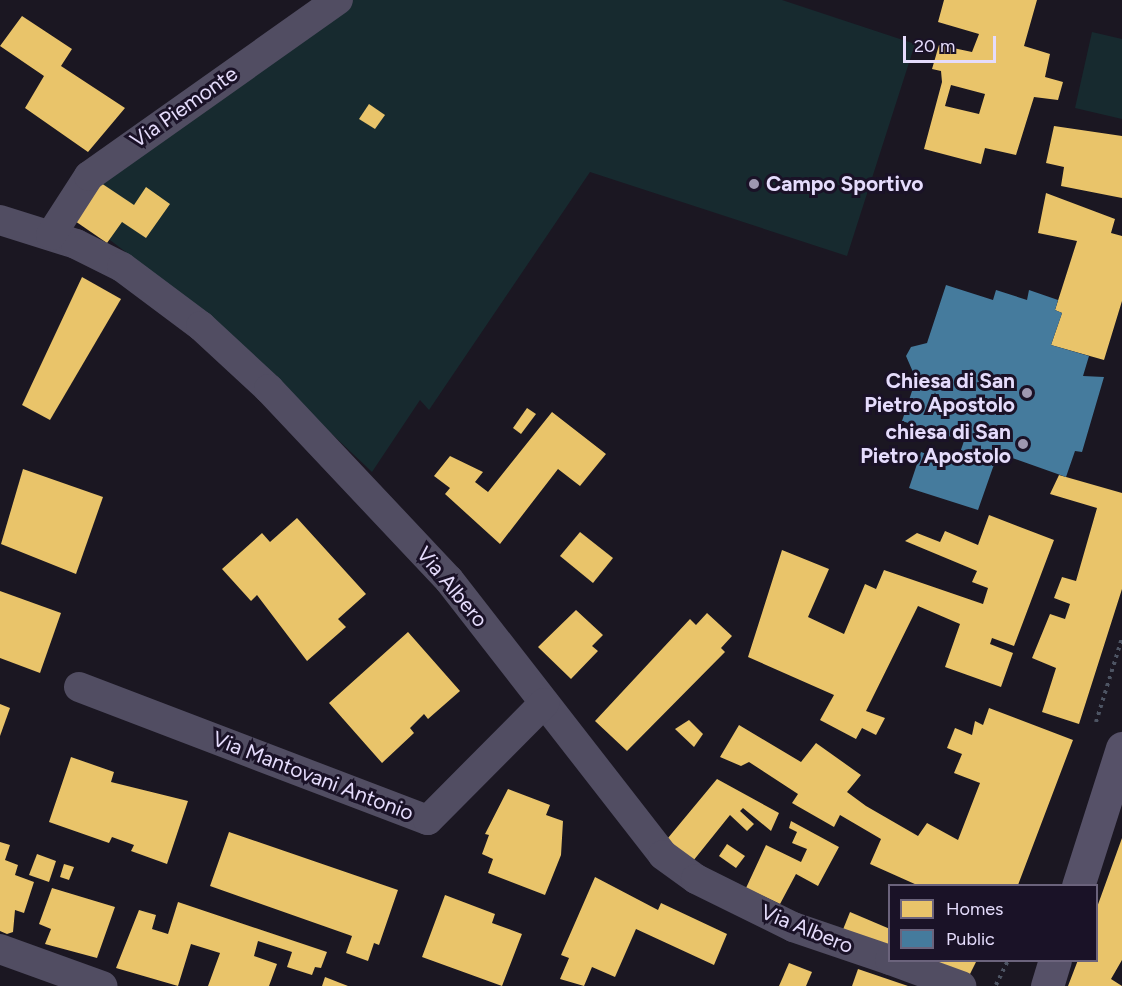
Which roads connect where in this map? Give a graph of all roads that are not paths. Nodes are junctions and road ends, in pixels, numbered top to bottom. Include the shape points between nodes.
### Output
1 (338, 0) edge
2 (0, 220) edge
3 (51, 235) junction
4 (79, 687) dead end
5 (544, 703) junction
6 (1122, 748) edge
7 (1078, 884) edge
8 (0, 949) edge
9 (888, 959) edge
10 (895, 962) edge
11 (1054, 962) edge
12 (102, 986) edge
13 (961, 986) edge
14 (1047, 986) edge

1 - 3 street, Via Piemonte via 89,176
2 - 3 street, Via Albero
3 - 5 street, Via Albero via 122,267 227,348 449,580
4 - 5 street, Via Mantovani Antonio via 428,820
5 - 9 street, Via Albero via 636,825 678,867 793,927
6 - 7 street
8 - 12 street
10 - 13 street, Via Albero
11 - 14 street

